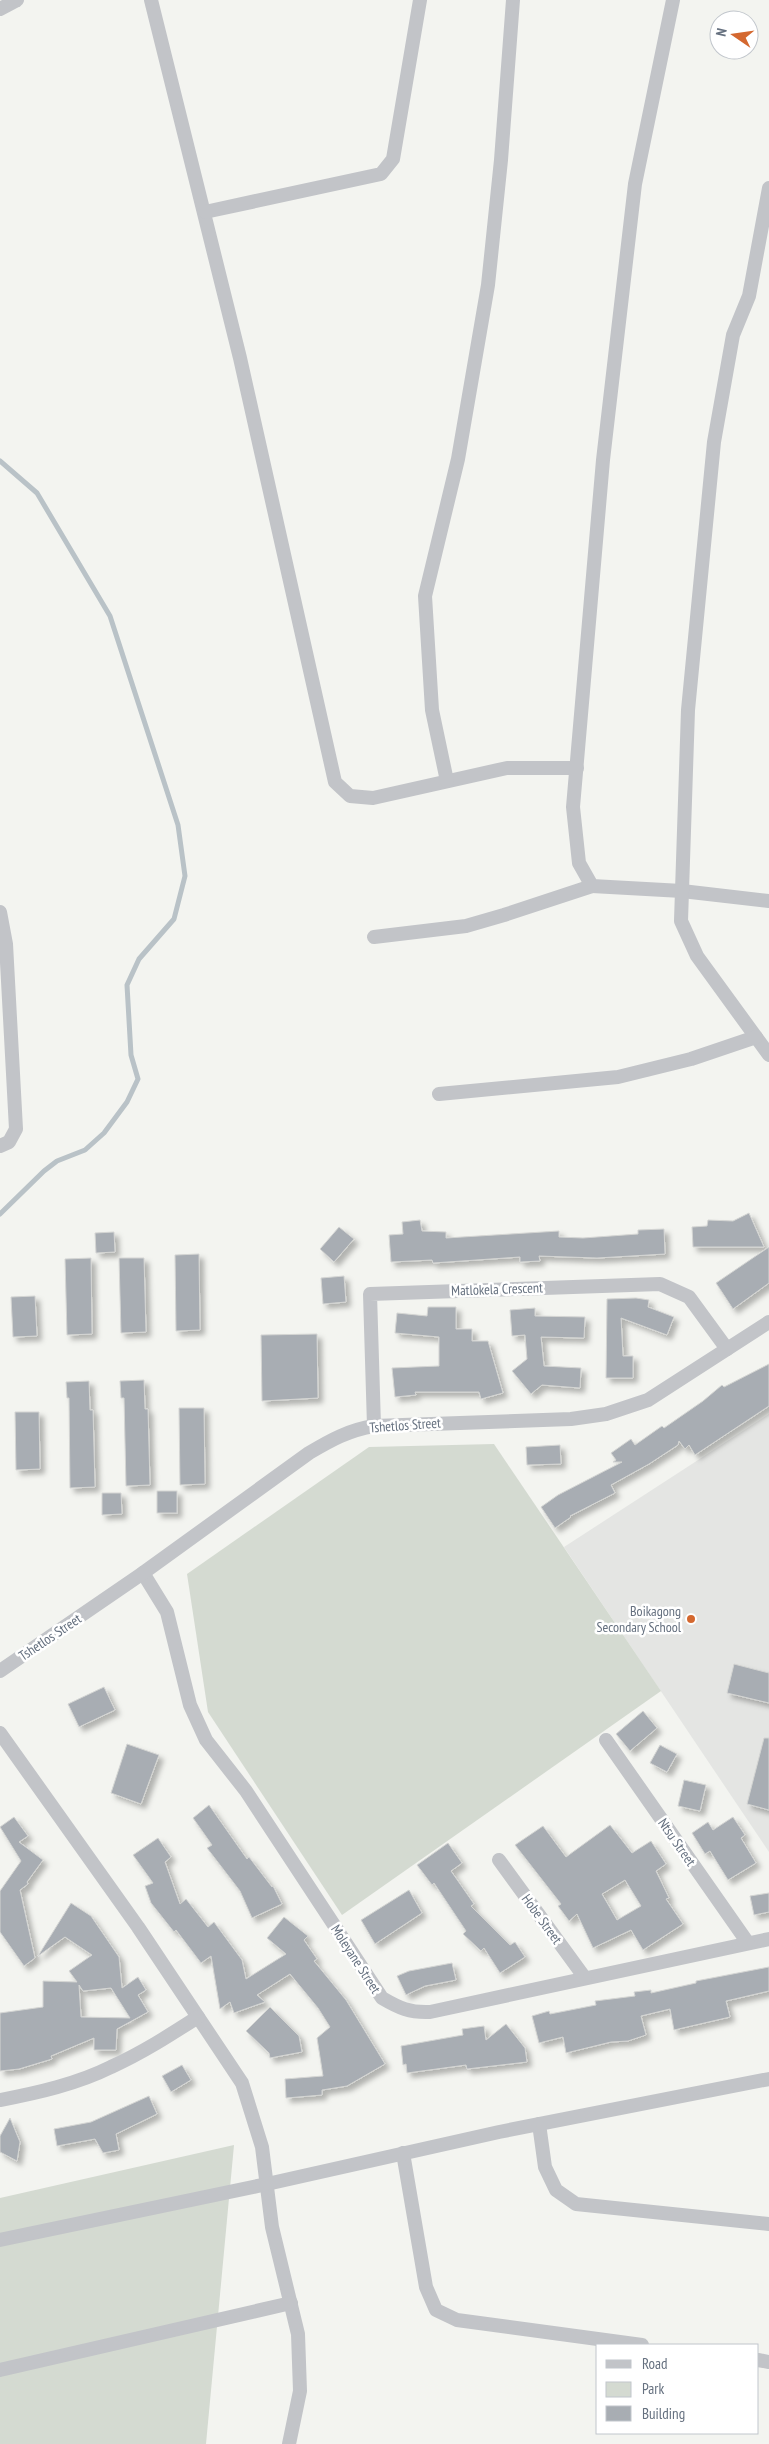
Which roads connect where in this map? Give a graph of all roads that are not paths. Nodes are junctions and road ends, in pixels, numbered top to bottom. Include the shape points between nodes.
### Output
1 (17, 0) edge
2 (151, 0) edge
3 (420, 0) edge
4 (513, 0) edge
5 (673, 0) edge
6 (0, 8) edge
7 (769, 188) edge
8 (204, 212) junction
9 (577, 768) junction
10 (447, 781) junction
11 (592, 886) junction
12 (682, 891) junction
13 (769, 901) edge
14 (0, 912) edge
15 (374, 937) dead end
16 (756, 1037) junction
17 (769, 1055) edge
18 (439, 1094) dead end
19 (0, 1146) edge
20 (769, 1322) edge
21 (728, 1349) junction
22 (374, 1426) junction
23 (143, 1573) junction
24 (0, 1671) edge
25 (0, 1733) edge
26 (606, 1740) dead end
27 (499, 1860) dead end
28 (769, 1938) edge
29 (748, 1943) junction
30 (584, 1978) junction
31 (198, 2017) junction
32 (769, 2079) edge
33 (0, 2100) edge
34 (539, 2124) junction
35 (403, 2153) junction
36 (267, 2184) junction
37 (769, 2224) edge
38 (0, 2240) edge
39 (291, 2303) junction
40 (635, 2344) edge
41 (0, 2370) edge
42 (289, 2444) edge

1 - 6 street
2 - 8 street
3 - 8 street via 393,159 381,174
4 - 10 street via 488,285 458,459 425,596 432,710
5 - 9 street via 635,184 604,460
7 - 12 street via 749,296 733,335 714,442 688,710
8 - 10 street via 335,782 350,796 373,798
9 - 10 street via 507,768
9 - 11 street via 573,807 579,863
11 - 12 street
11 - 15 street via 466,926
12 - 13 street
12 - 16 street via 681,921 697,956
14 - 19 street via 6,944 16,1130 9,1142
16 - 17 street
16 - 18 street via 692,1059 618,1076
20 - 21 street, Tshetlos Street
21 - 22 street, Tshetlos Street via 648,1400 606,1414 571,1419
21 - 22 street, Matlokela Crescent via 689,1297 660,1284 370,1294
22 - 23 street, Tshetlos Street via 338,1436 309,1453
23 - 24 street, Tshetlos Street
23 - 30 street, Moleyane Street via 167,1612 190,1705 206,1740 246,1791 382,1998 402,2010 430,2012
25 - 31 street
26 - 29 street, Ntsu Street
27 - 30 street, Hobe Street
28 - 29 street, Moleyane Street
29 - 30 street, Moleyane Street
31 - 33 street via 151,2047 109,2068 70,2083
31 - 36 street via 242,2083 262,2147
32 - 34 street
34 - 35 street
34 - 37 street via 545,2167 556,2190 576,2204
35 - 36 street
35 - 40 street via 426,2287 436,2310 457,2320
36 - 38 street
36 - 39 street via 272,2227
39 - 41 street
39 - 42 street via 298,2334 300,2391

